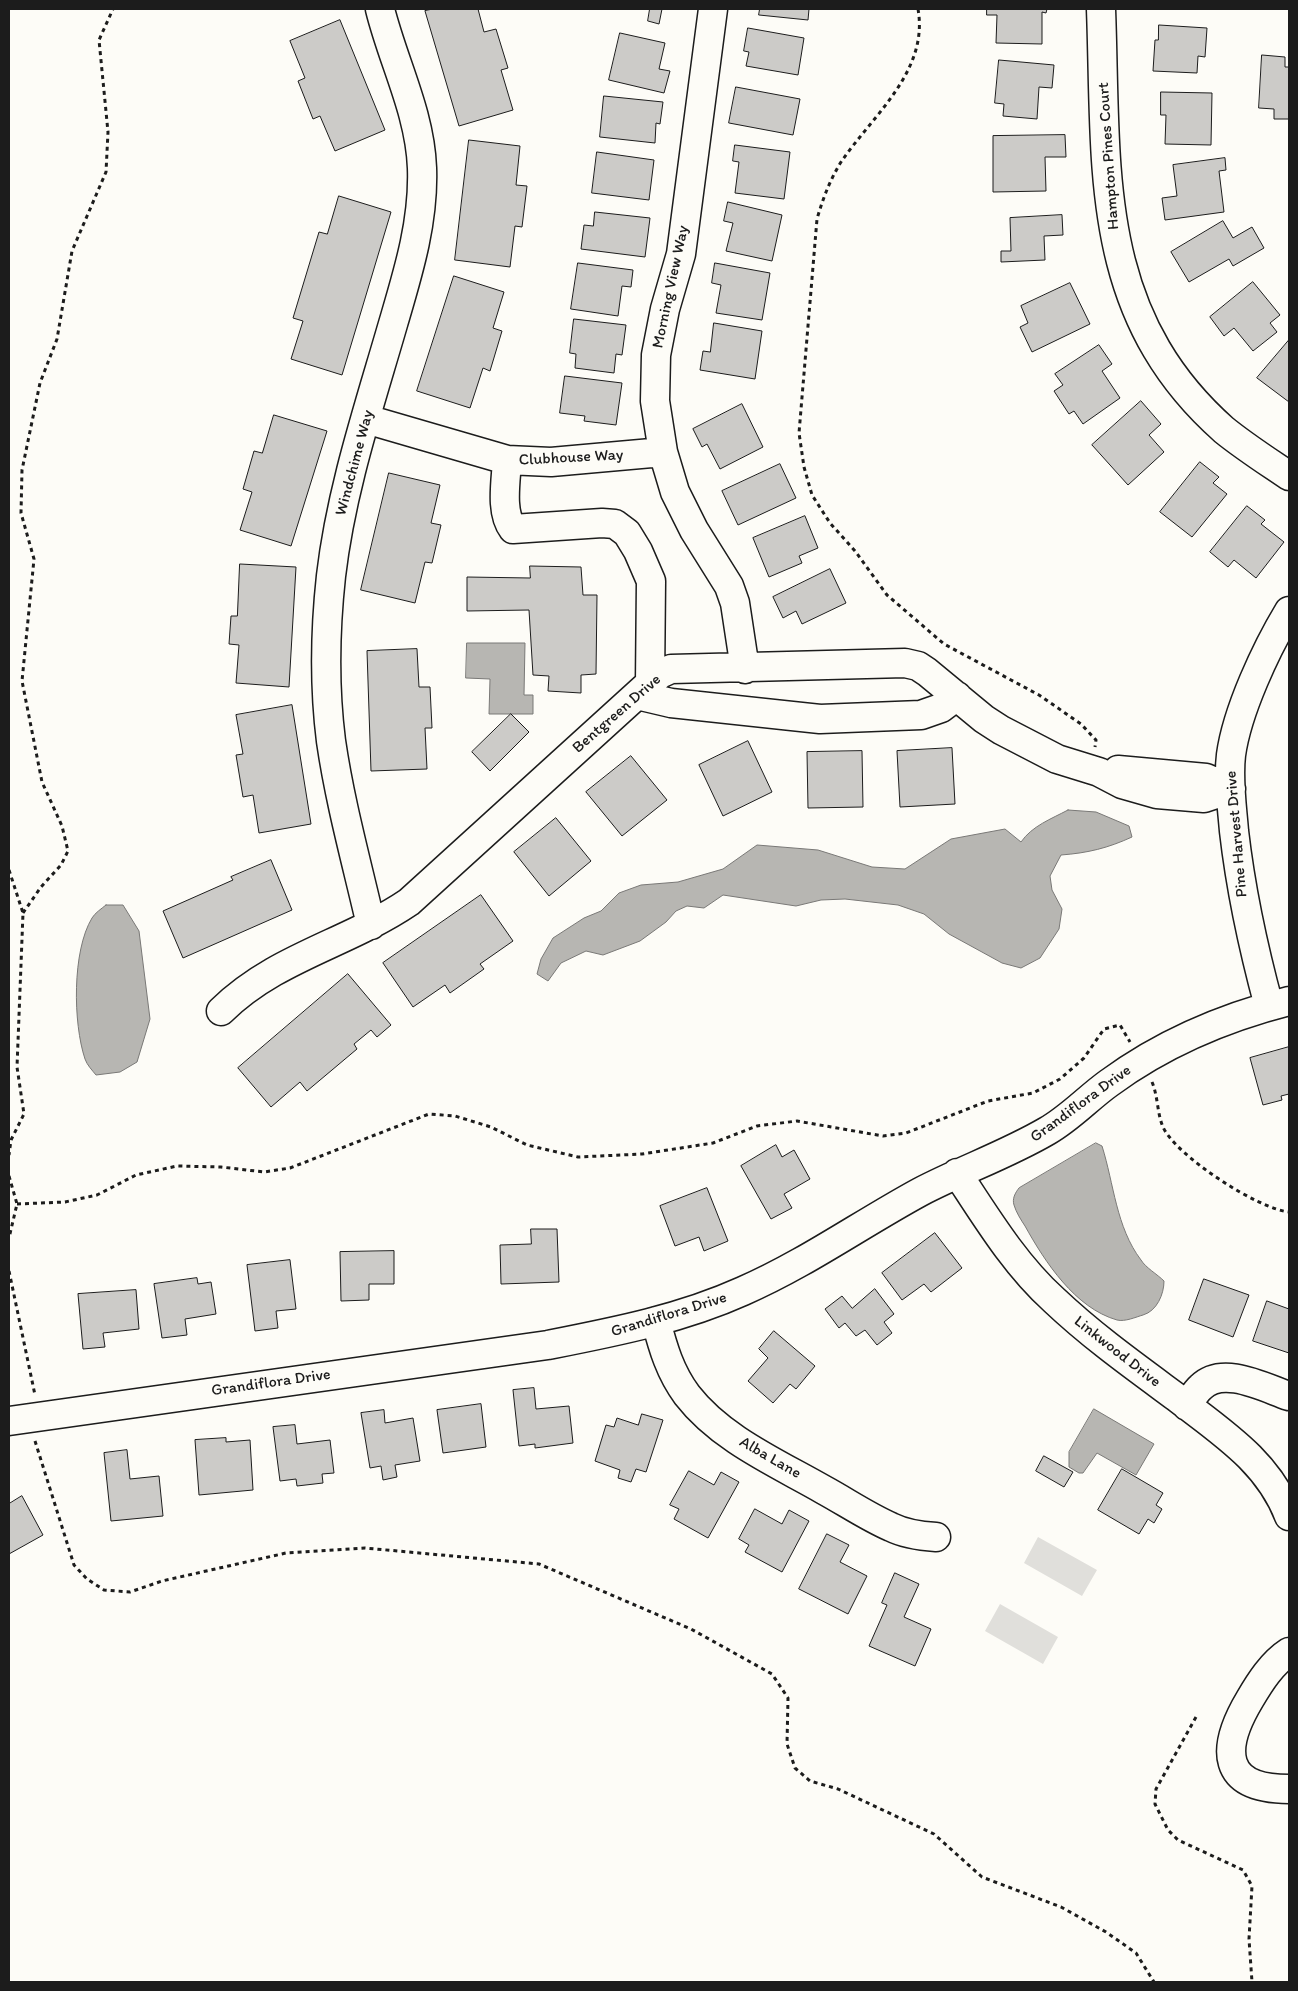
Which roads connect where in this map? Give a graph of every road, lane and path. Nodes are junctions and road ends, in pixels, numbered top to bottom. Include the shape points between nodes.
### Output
1 (113, 9) edge
2 (380, 9) edge
3 (713, 9) edge
4 (918, 9) edge
5 (1101, 9) edge
6 (366, 419) junction
7 (663, 452) junction
8 (507, 460) junction
9 (1289, 476) edge
10 (1289, 611) edge
11 (745, 669) junction
12 (644, 689) junction
13 (957, 696) junction
14 (1094, 771) junction
15 (1231, 788) junction
16 (9, 870) edge
17 (23, 913) junction
18 (371, 925) junction
19 (1279, 1004) edge
20 (221, 1012) dead end
21 (1143, 1060) junction
22 (9, 1155) edge
23 (957, 1173) junction
24 (9, 1176) edge
25 (17, 1204) junction
26 (1289, 1212) edge
27 (9, 1238) edge
28 (9, 1271) edge
29 (656, 1322) junction
30 (1289, 1396) edge
31 (1187, 1406) junction
32 (35, 1416) junction
33 (9, 1421) edge
34 (1289, 1516) edge
35 (936, 1537) dead end
36 (1289, 1652) edge
37 (1196, 1717) dead end
38 (1289, 1789) edge
39 (1154, 1982) edge
40 (1252, 1982) edge

1 - 17 path via 99,40 108,132 106,172 72,251 57,339 40,383 22,470 21,513 34,559 22,680 42,782 62,826 68,851 61,865
2 - 6 street, Windchime Way via 416,122 422,197 413,252
3 - 7 street, Morning View Way via 681,254 656,355 655,401
4 - 14 path via 921,24 918,48 904,81 840,164 816,219 798,433 804,467 812,495 830,523 887,594 944,644 1039,696 1091,732 1096,740
5 - 9 street, Hampton Pines Court via 1111,223 1135,307 1154,345 1197,402 1238,441
6 - 8 street, Clubhouse Way
6 - 18 street, Windchime Way via 335,543 326,669 334,757
7 - 8 street, Clubhouse Way via 551,462
7 - 11 street, Morning View Way via 684,512 729,586 735,603
8 - 12 street via 505,497 508,522 513,529 615,524 627,533 638,551 650,581
10 - 15 street, Pine Harvest Drive via 1244,708 1231,756
11 - 12 street, Bentgreen Drive via 681,668 660,674
11 - 13 street, Bentgreen Drive via 905,663 918,666
12 - 13 street via 671,704 820,719 921,715 941,708
12 - 18 street, Bentgreen Drive via 430,884 409,902
13 - 14 street, Bentgreen Drive via 1001,730 1058,758
14 - 15 street, Bentgreen Drive via 1206,778
15 - 19 street, Pine Harvest Drive via 1243,902
16 - 17 path
17 - 22 path via 17,1067 24,1114 11,1140
18 - 20 street, Bentgreen Drive via 272,971 244,990
19 - 21 street, Grandiflora Drive via 1179,1040
21 - 23 street, Grandiflora Drive via 1050,1129
21 - 25 path via 1120,1025 1104,1029 1084,1058 1060,1079 1033,1093 988,1101 906,1133 883,1136 797,1121 757,1126 713,1143 642,1154 578,1157 527,1145 491,1127 455,1116 429,1114 290,1168 264,1172 177,1166 136,1174 97,1195 65,1202
21 - 26 path via 1154,1086 1163,1128 1186,1154 1230,1187 1276,1211
23 - 29 street, Grandiflora Drive via 772,1278 713,1304
23 - 31 street, Linkwood Drive via 994,1228 1053,1300 1099,1340
24 - 25 path
25 - 27 path
28 - 32 path via 37,1401
29 - 32 street, Grandiflora Drive via 548,1345
29 - 35 street, Alba Lane via 674,1376 688,1396 717,1425 756,1452 891,1527 919,1536
30 - 31 street via 1222,1377 1201,1387
31 - 34 street, Linkwood Drive via 1244,1449 1274,1485
32 - 33 street, Grandiflora Drive
32 - 39 path via 33,1433 74,1565 86,1579 104,1590 130,1592 162,1581 286,1553 365,1548 539,1564 691,1629 772,1674 788,1698 787,1744 795,1768 810,1781 838,1789 934,1834 982,1877 1062,1907 1106,1932 1136,1953
36 - 38 street via 1265,1677 1238,1718 1231,1736 1230,1751 1232,1763 1251,1784
37 - 40 path via 1156,1789 1155,1804 1168,1830 1178,1840 1243,1870 1247,1876 1252,1886 1249,1939

